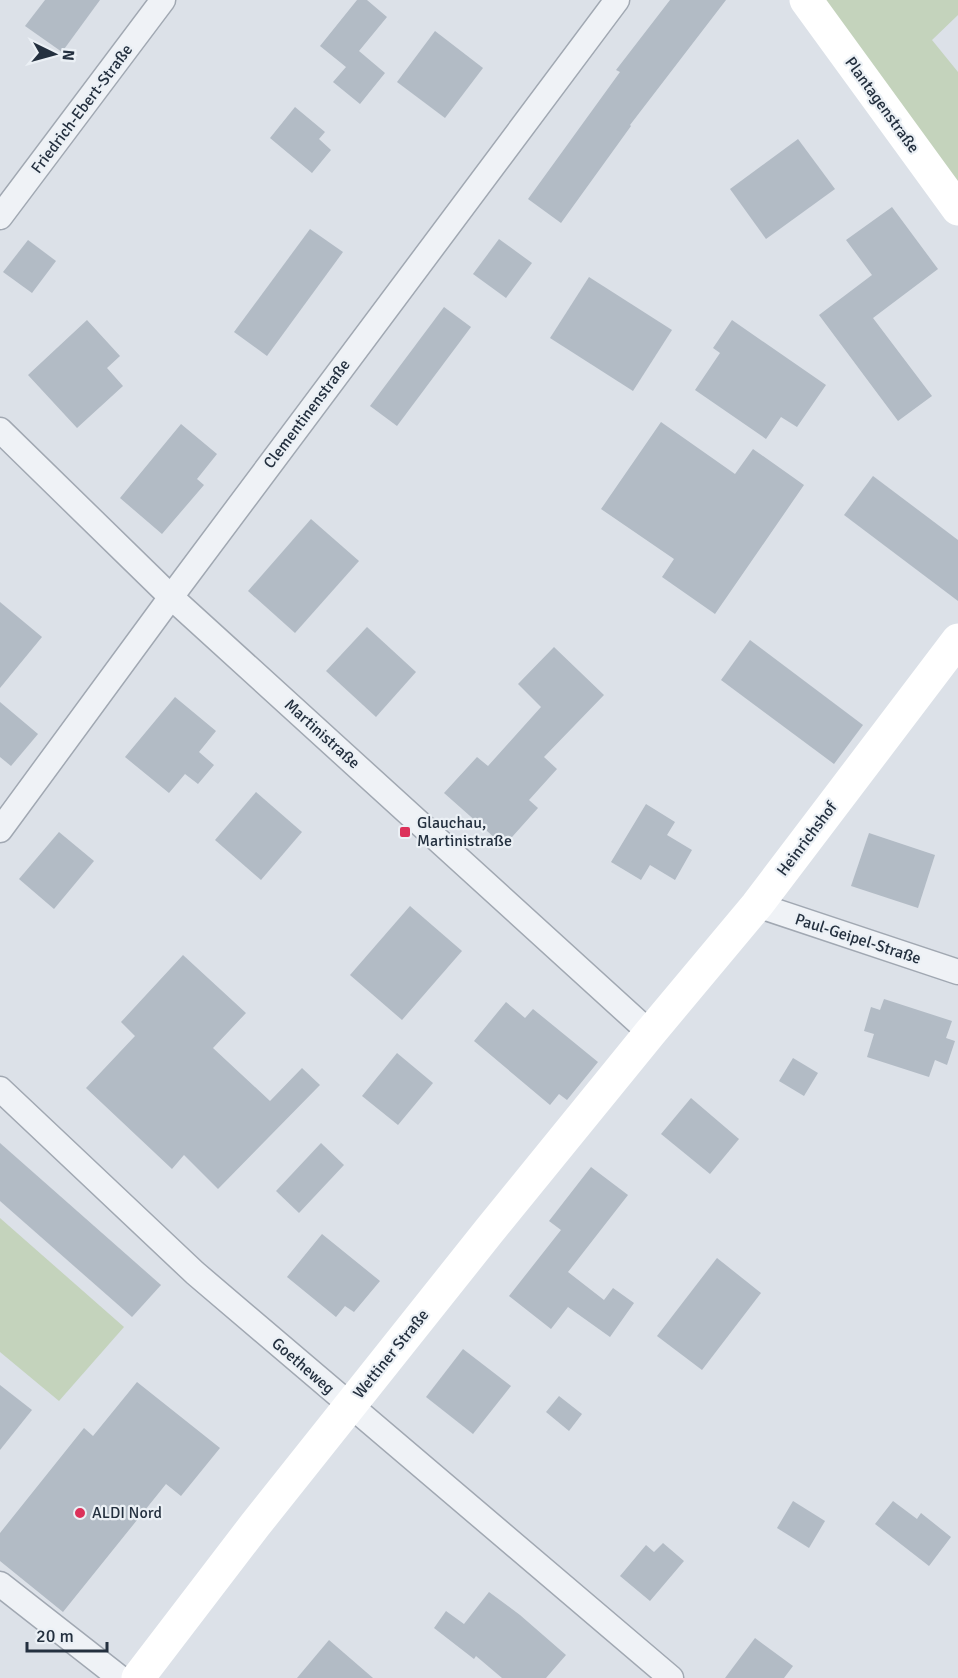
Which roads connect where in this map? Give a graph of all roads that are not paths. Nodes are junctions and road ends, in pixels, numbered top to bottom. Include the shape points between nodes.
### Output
1 (163, 0) edge
2 (617, 0) edge
3 (806, 0) edge
4 (958, 209) edge
5 (0, 218) edge
6 (0, 430) edge
7 (171, 597) junction
8 (958, 640) edge
9 (0, 830) edge
10 (757, 905) junction
11 (958, 972) edge
12 (650, 1033) junction
13 (0, 1089) edge
14 (350, 1406) junction
15 (0, 1584) edge
16 (120, 1678) edge
17 (138, 1678) edge
18 (671, 1678) edge

1 - 5 street, Friedrich-Ebert-Straße
2 - 7 street, Clementinenstraße
3 - 4 street, Plantagenstraße
6 - 7 street, Martinistraße
7 - 9 street, Clementinenstraße
7 - 12 street, Martinistraße
8 - 10 street, Heinrichshof
10 - 11 street, Paul-Geipel-Straße
10 - 12 street, Heinrichshof
12 - 14 street, Wettiner Straße
13 - 14 street, Goetheweg via 195,1274
14 - 17 street, Wettiner Straße
14 - 18 street, Goetheweg
15 - 16 street

